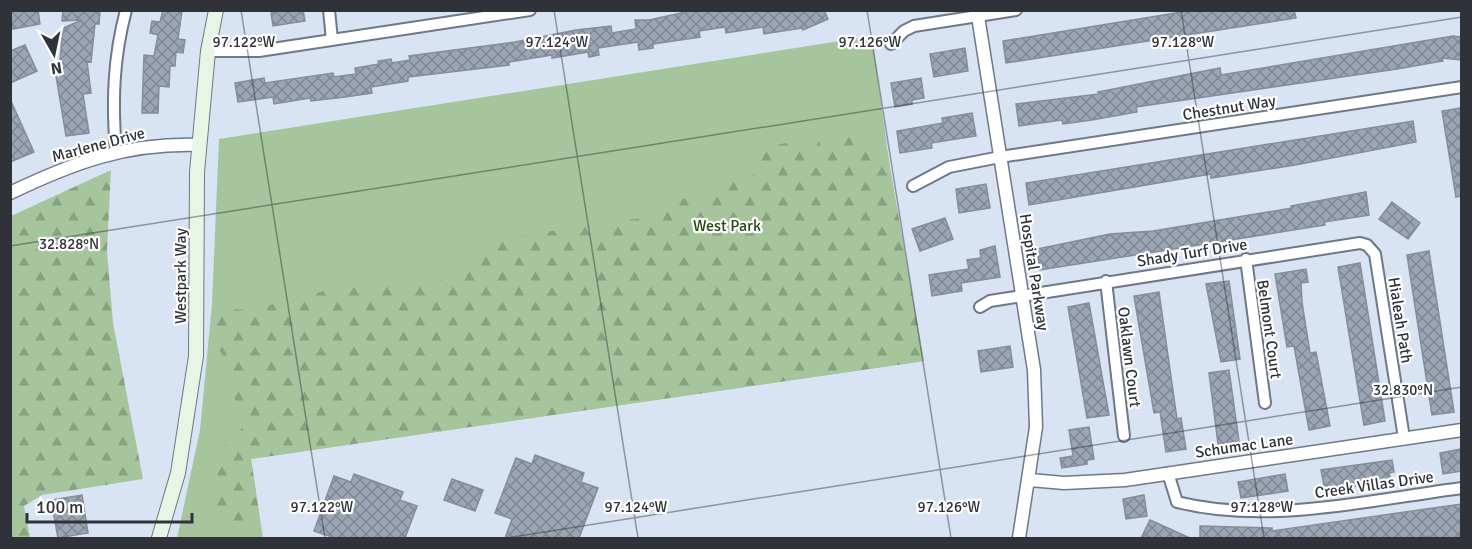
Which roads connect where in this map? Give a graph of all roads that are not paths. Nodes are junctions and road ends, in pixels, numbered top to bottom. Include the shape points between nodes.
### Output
1 (126, 10) edge
2 (216, 10) edge
3 (329, 10) edge
4 (530, 10) edge
5 (1016, 10) edge
6 (495, 13) edge
7 (978, 13) edge
8 (332, 40) junction
9 (891, 44) dead end
10 (208, 51) junction
11 (1461, 87) edge
12 (199, 145) junction
13 (116, 153) junction
14 (1000, 157) junction
15 (914, 186) dead end
16 (10, 193) edge
17 (1367, 245) joint
18 (1246, 259) junction
19 (1106, 281) junction
20 (1022, 296) junction
21 (980, 307) dead end
22 (1265, 403) dead end
23 (1461, 430) edge
24 (1124, 436) dead end
25 (1404, 438) junction
26 (1168, 473) junction
27 (1030, 480) junction
28 (1461, 488) edge
29 (159, 538) edge
30 (1019, 538) edge

1 - 13 street via 113,75
2 - 10 main road, Westpark Way
3 - 8 street
4 - 6 street
5 - 7 street
6 - 8 street
7 - 9 street via 914,27
7 - 14 street, Hospital Parkway
8 - 10 street via 242,53
10 - 12 main road, Westpark Way
11 - 14 street, Chestnut Way
12 - 13 street, Marlene Drive via 161,144
12 - 29 main road, Westpark Way via 196,357 178,472
13 - 16 street, Marlene Drive via 59,170
14 - 15 street, Chestnut Way via 949,167
14 - 20 street, Hospital Parkway
17 - 18 street, Shady Turf Drive
17 - 25 street, Hialeah Path via 1375,254
18 - 19 street, Shady Turf Drive
18 - 22 street, Belmont Court
19 - 20 street, Shady Turf Drive
19 - 24 street, Oaklawn Court
20 - 21 street, Shady Turf Drive
20 - 27 street, Hospital Parkway via 1034,370 1036,427
23 - 25 street, Schumac Lane
25 - 26 street, Schumac Lane
26 - 27 street, Schumac Lane via 1095,482
26 - 28 street, Creek Villas Drive via 1177,502 1203,509 1289,511
27 - 30 street, Hospital Parkway

